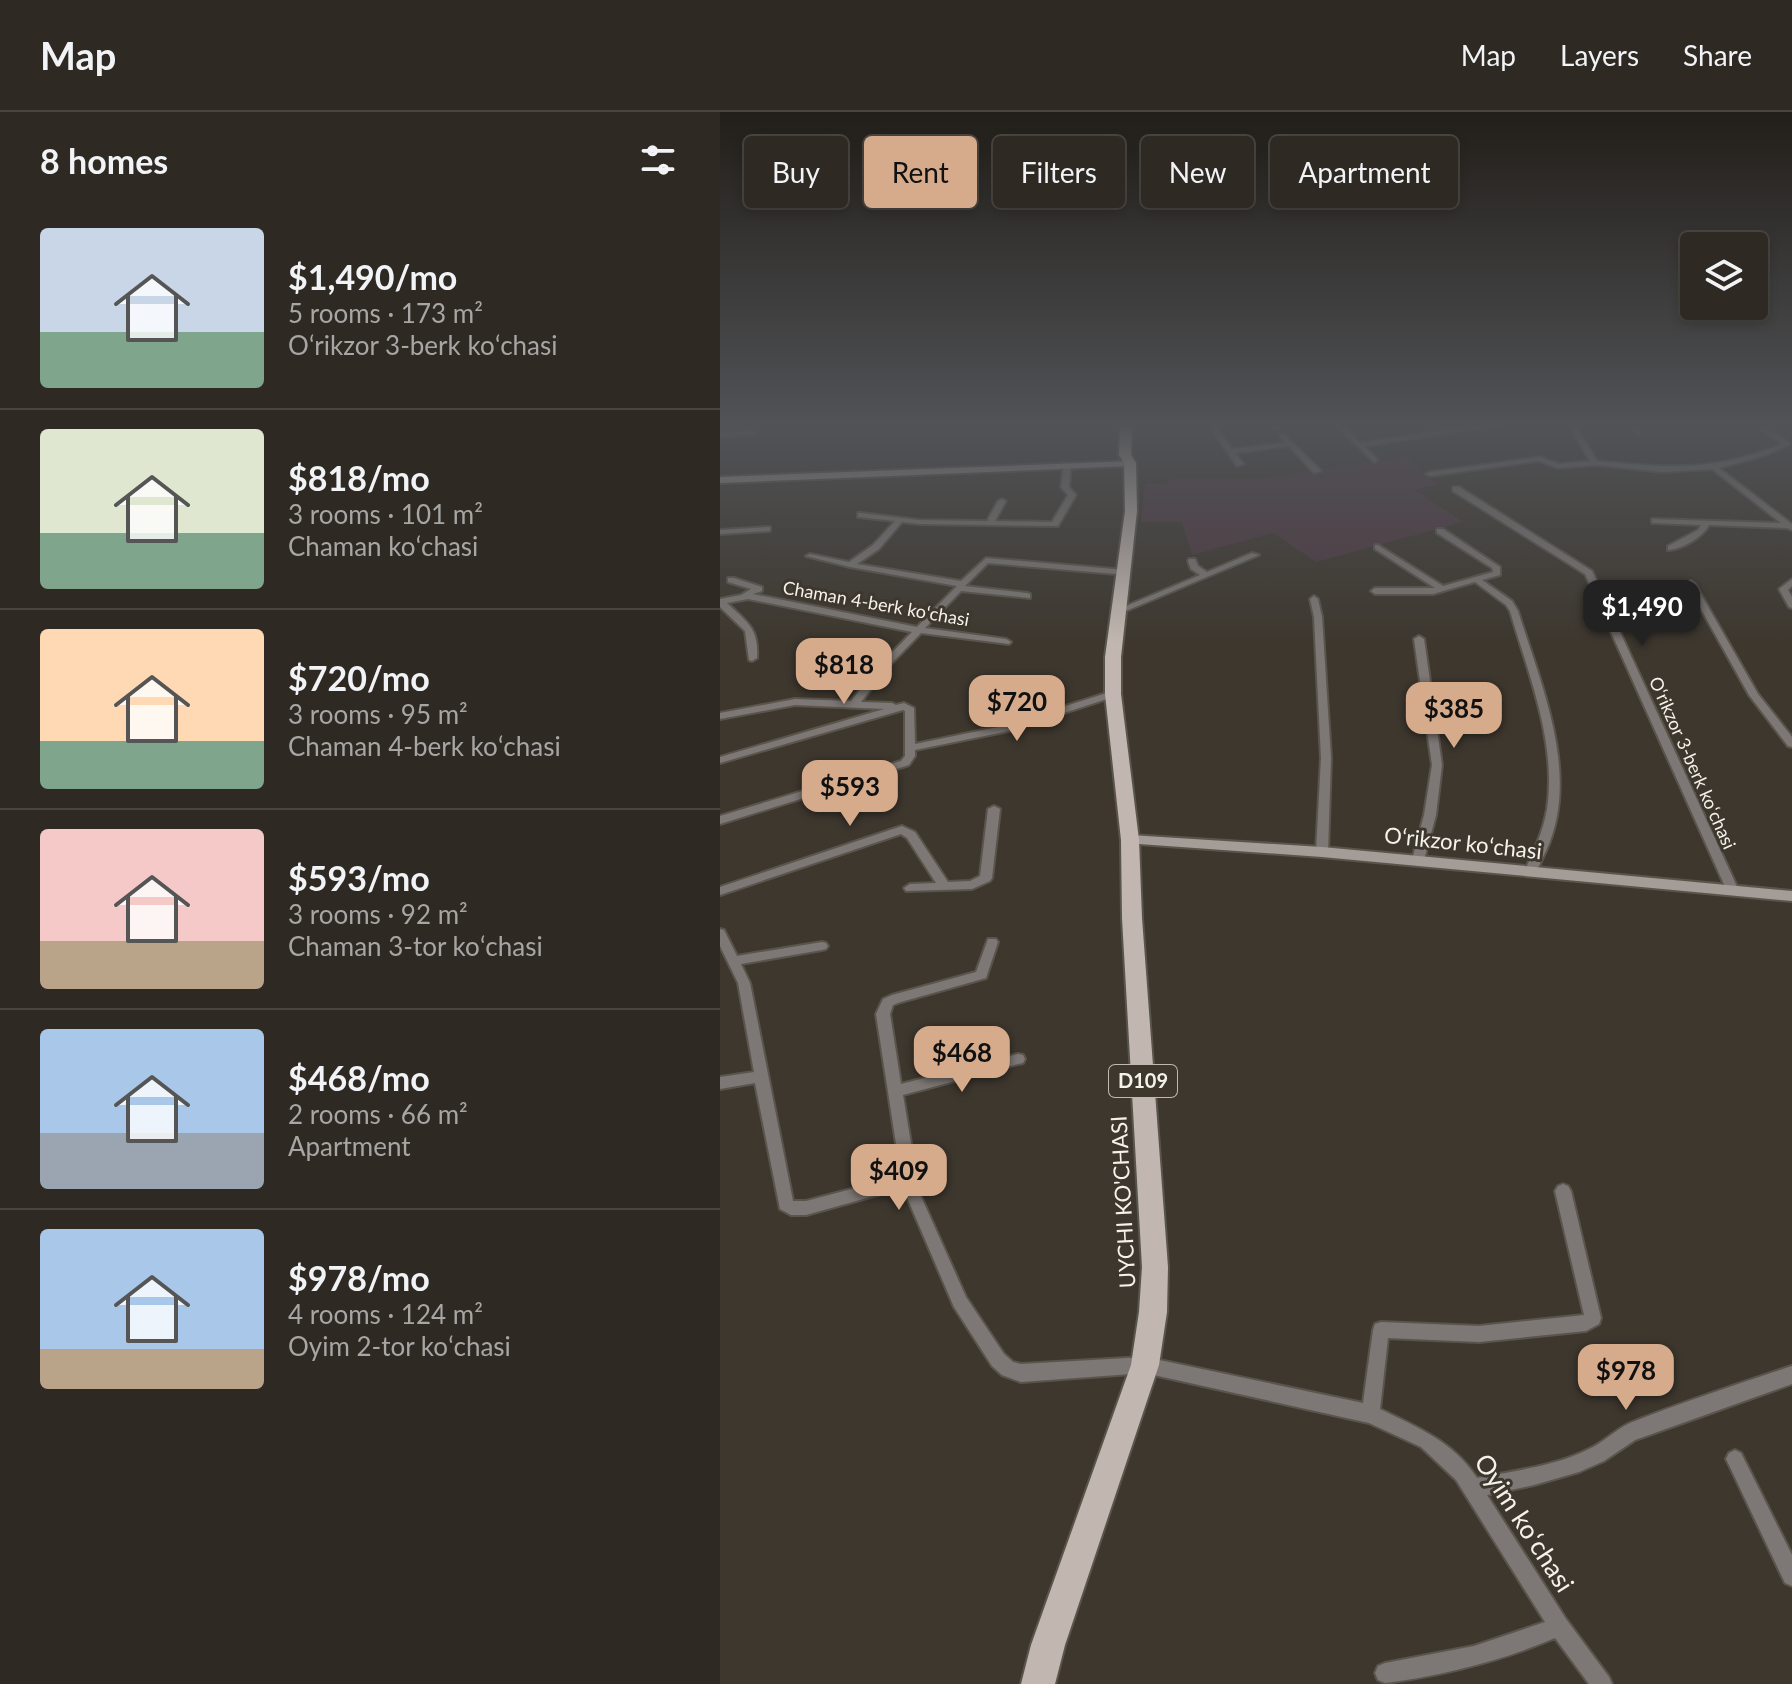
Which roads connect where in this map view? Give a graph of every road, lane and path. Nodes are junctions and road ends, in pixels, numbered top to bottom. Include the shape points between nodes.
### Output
1 (1071, 496) edge
2 (1131, 496) edge
3 (1468, 496) edge
4 (1752, 496) edge
5 (1002, 501) dead end
6 (861, 515) dead end
7 (901, 519) junction
8 (1655, 521) dead end
9 (990, 523) junction
10 (1706, 523) junction
11 (1791, 527) edge
12 (767, 529) dead end
13 (1440, 531) dead end
14 (720, 532) edge
15 (1378, 547) dead end
16 (1671, 548) dead end
17 (1255, 555) dead end
18 (810, 556) dead end
19 (1192, 561) dead end
20 (850, 565) junction
21 (1125, 573) junction
22 (1206, 575) junction
23 (1476, 579) junction
24 (731, 580) dead end
25 (1792, 582) edge
26 (1691, 584) dead end
27 (960, 586) junction
28 (1442, 589) junction
29 (1375, 591) dead end
30 (1027, 596) dead end
31 (740, 597) junction
32 (1314, 599) dead end
33 (720, 602) edge
34 (1792, 605) edge
35 (1118, 611) junction
36 (918, 630) junction
37 (1419, 639) dead end
38 (1006, 642) dead end
39 (752, 658) dead end
40 (1113, 694) junction
41 (854, 704) junction
42 (904, 706) junction
43 (720, 716) edge
44 (1792, 744) edge
45 (911, 748) junction
46 (720, 760) edge
47 (994, 809) dead end
48 (720, 820) edge
49 (1130, 840) junction
50 (1322, 852) junction
51 (1418, 860) junction
52 (1530, 872) junction
53 (944, 886) junction
54 (910, 888) dead end
55 (720, 891) edge
56 (1733, 891) junction
57 (1792, 896) edge
58 (720, 933) edge
59 (992, 942) dead end
60 (822, 946) dead end
61 (735, 961) junction
62 (1018, 1059) dead end
63 (762, 1076) junction
64 (720, 1083) edge
65 (896, 1091) junction
66 (909, 1180) junction
67 (1563, 1191) dead end
68 (1145, 1365) junction
69 (1792, 1375) edge
70 (1371, 1414) junction
71 (1735, 1459) dead end
72 (1473, 1488) junction
73 (1792, 1576) edge
74 (1559, 1626) junction
75 (1385, 1673) dead end
76 (1038, 1684) edge
77 (1602, 1684) edge

1 - 9 street via 1057,523
2 - 21 main road, UYCHI KO'CHASI / D109
3 - 56 street, Oʻrikzor 3-berk koʻchasi via 1589,573
4 - 11 street
5 - 9 street
6 - 7 street
7 - 9 street
7 - 20 street via 876,547
8 - 10 street
10 - 11 street
10 - 16 street via 1701,532
12 - 14 street
13 - 23 street via 1498,570
15 - 28 street
17 - 22 street
18 - 20 street
19 - 22 street
20 - 27 street
21 - 27 street via 988,560
21 - 35 main road, UYCHI KO'CHASI / D109
22 - 35 street
23 - 28 street
23 - 52 street via 1512,607 1554,749 1551,826
24 - 31 street, Chaman 4-berk koʻchasi via 759,588
25 - 34 street via 1783,591
26 - 44 street via 1754,695
27 - 30 street
27 - 36 street
28 - 29 street
31 - 33 street, Chaman 4-berk koʻchasi
31 - 36 street, Chaman 4-berk koʻchasi
32 - 50 street via 1326,758
33 - 39 street, Chaman 4-berk koʻchasi via 753,632
35 - 40 main road, UYCHI KO'CHASI / D109
36 - 38 street, Chaman 4-berk koʻchasi
36 - 41 street
37 - 51 street via 1437,765
40 - 45 street via 1005,729
40 - 49 main road, UYCHI KO'CHASI / D109
41 - 42 street
41 - 43 street via 795,702
42 - 45 street via 910,710
42 - 46 street
45 - 48 street via 909,760 897,766
47 - 53 street via 986,878 972,885
49 - 50 main road, Oʻrikzor koʻchasi
49 - 68 main road, UYCHI KO'CHASI / D109 via 1155,1267
50 - 51 main road, Oʻrikzor koʻchasi
51 - 52 main road, Oʻrikzor koʻchasi
52 - 56 main road, Oʻrikzor koʻchasi
53 - 54 street
53 - 55 street via 911,835 902,830
56 - 57 main road, Oʻrikzor koʻchasi
58 - 61 street
59 - 65 street, Oyim koʻchasi via 981,975 897,998 883,1008
60 - 61 street
61 - 63 street
62 - 65 street
63 - 64 street
63 - 66 street via 783,1199 791,1208
65 - 66 street, Oyim koʻchasi
66 - 68 street, Oyim koʻchasi via 960,1302 1003,1366 1021,1373
67 - 70 street via 1593,1308 1591,1321 1495,1333 1381,1330
68 - 70 street, Oyim koʻchasi
68 - 76 main road, UYCHI KO'CHASI / D109
69 - 72 street via 1625,1435 1586,1460
70 - 72 street, Oyim koʻchasi via 1440,1450
71 - 73 street
72 - 74 street, Oyim koʻchasi
74 - 75 street via 1436,1666
74 - 77 street, Oyim koʻchasi

